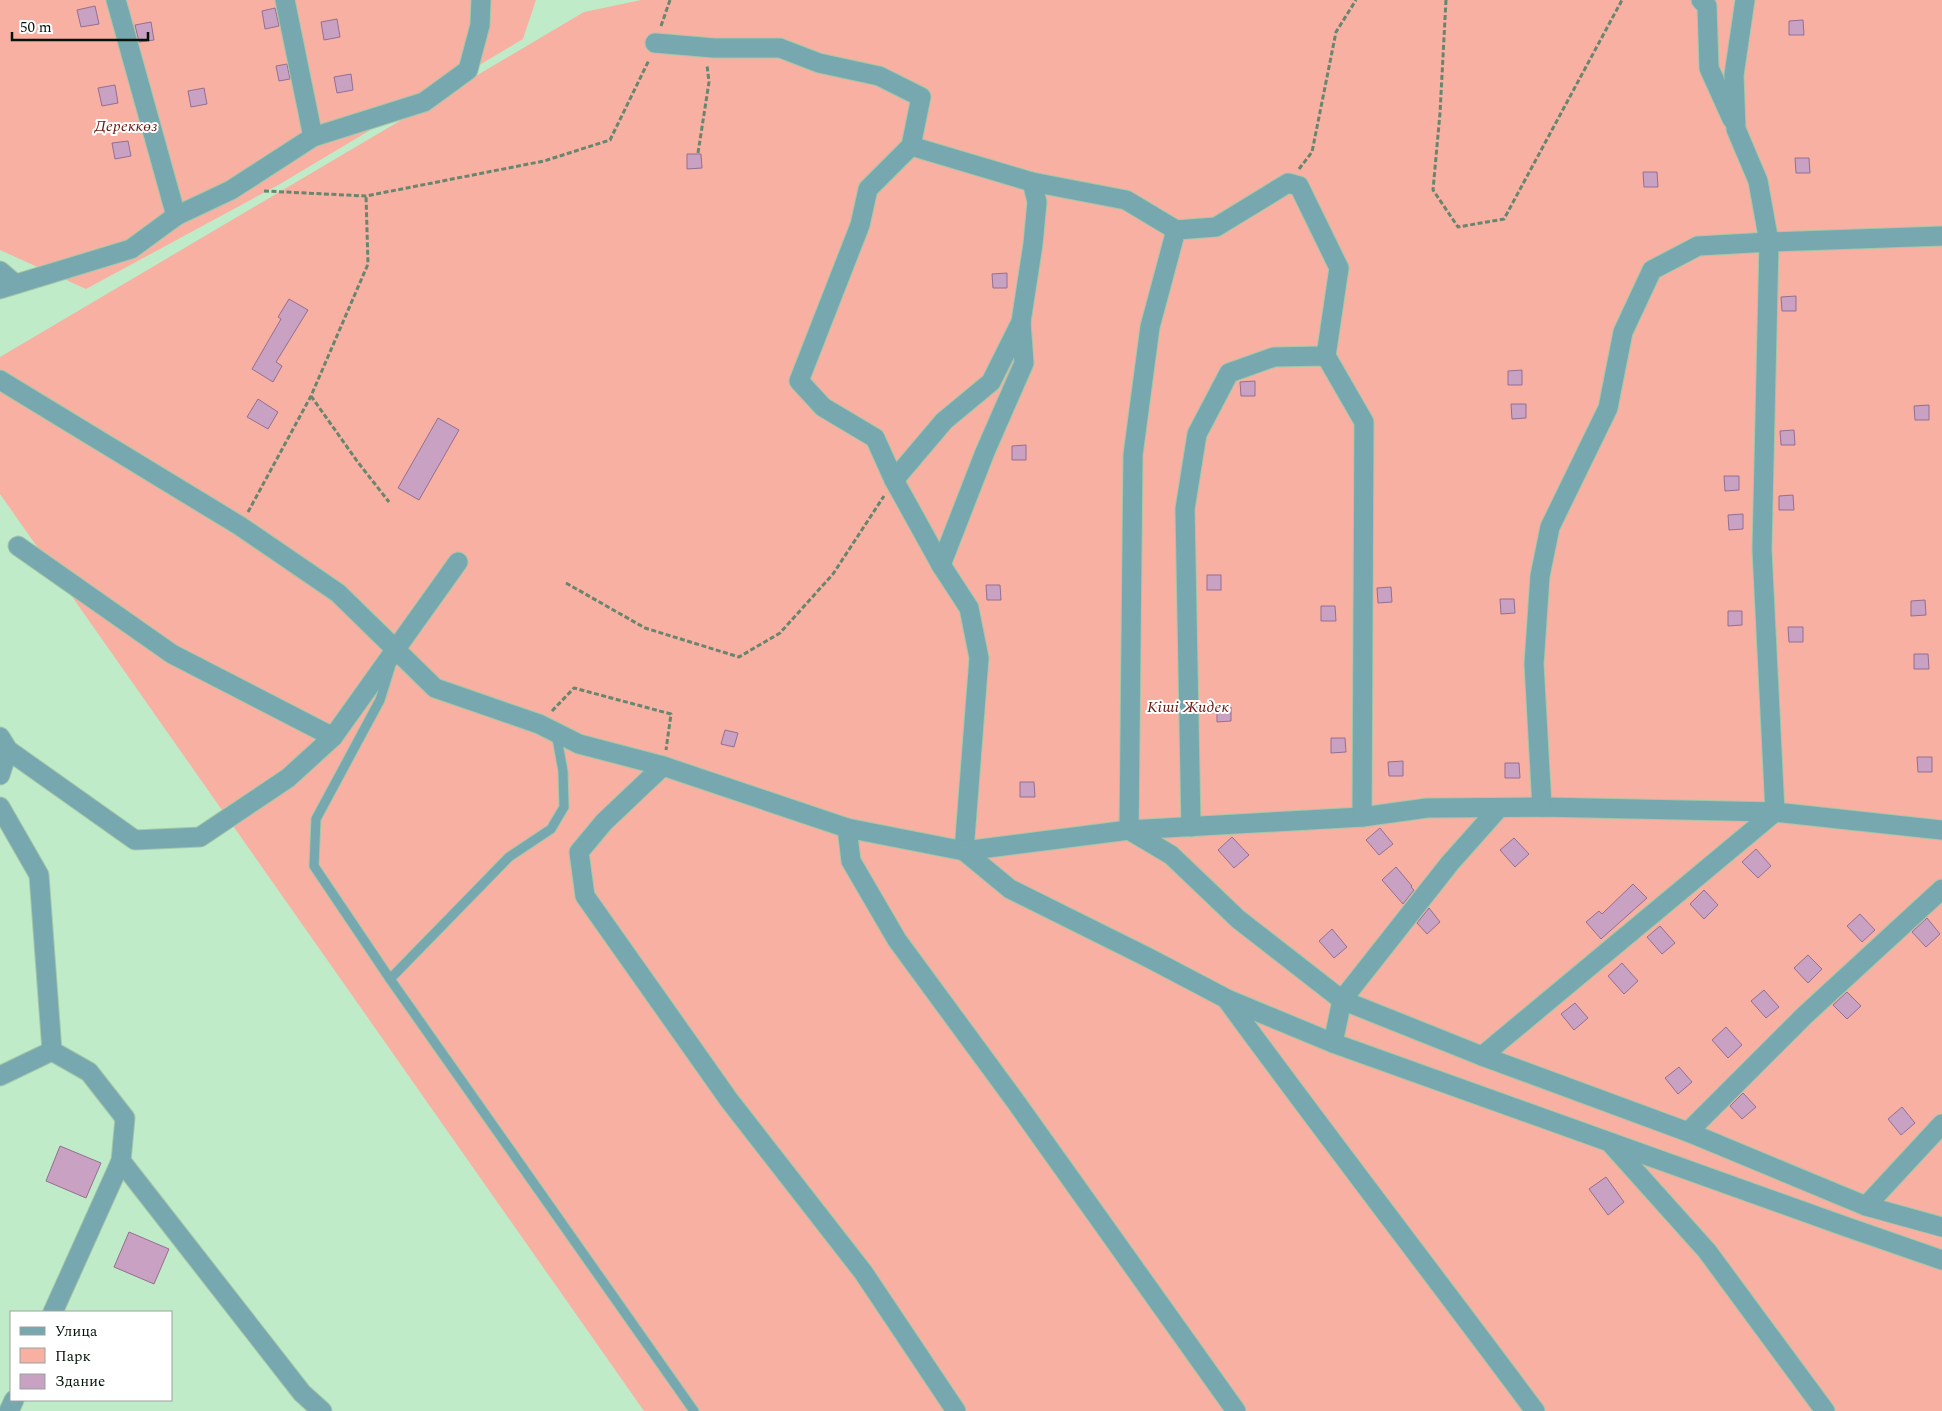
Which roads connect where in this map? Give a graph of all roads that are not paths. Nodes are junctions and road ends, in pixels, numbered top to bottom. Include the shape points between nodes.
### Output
1 (116, 0) edge
2 (285, 0) edge
3 (481, 0) edge
4 (1701, 0) edge
5 (1745, 0) edge
6 (655, 43) road end
7 (1736, 129) junction
8 (313, 137) junction
9 (910, 146) junction
10 (1032, 182) junction
11 (176, 216) junction
12 (1176, 230) junction
13 (1942, 236) edge
14 (1770, 242) junction
15 (0, 271) edge
16 (7, 286) edge
17 (1021, 322) junction
18 (1326, 356) junction
19 (0, 380) edge
20 (894, 480) junction
21 (18, 546) dead end
22 (458, 562) dead end
23 (941, 565) junction
24 (396, 648) junction
25 (556, 733) junction
26 (333, 737) junction
27 (4, 743) edge
28 (663, 766) junction
29 (0, 775) edge
30 (0, 807) edge
31 (1542, 807) junction
32 (1499, 808) junction
33 (1775, 812) junction
34 (1362, 817) junction
35 (1191, 827) junction
36 (847, 828) junction
37 (1129, 830) junction
38 (1942, 830) edge
39 (964, 851) junction
40 (1942, 889) edge
41 (390, 979) junction
42 (1227, 999) junction
43 (1342, 1000) junction
44 (1333, 1044) junction
45 (52, 1051) junction
46 (1482, 1056) junction
47 (0, 1076) edge
48 (1942, 1124) edge
49 (1688, 1132) junction
50 (1610, 1142) junction
51 (122, 1162) junction
52 (1866, 1206) junction
53 (1942, 1227) edge
54 (1942, 1260) edge
55 (53, 1311) edge
56 (302, 1402) edge
57 (322, 1411) edge
58 (694, 1411) edge
59 (956, 1411) edge
60 (1236, 1411) edge
61 (1535, 1411) edge
62 (1825, 1411) edge

1 - 11 street
2 - 8 street
3 - 8 street via 480,26 468,70 424,102
4 - 7 street via 1707,6 1709,68
5 - 7 street via 1734,74
6 - 9 street via 704,48 780,48 819,63 879,76 921,97
7 - 14 street via 1758,181
8 - 11 street via 231,190
9 - 10 street
9 - 20 street via 868,188 860,226 799,380 823,407 875,438
10 - 12 street via 1126,200
10 - 17 street via 1037,202
11 - 16 street via 132,249
12 - 18 street via 1216,227 1288,183 1298,186 1339,268
12 - 37 street via 1150,328 1133,455
13 - 14 street
14 - 31 street via 1698,246 1652,270 1623,332 1608,408 1550,527 1540,576 1534,664
14 - 33 street via 1762,550
15 - 16 street
17 - 20 street via 991,382 944,421
17 - 23 street via 1024,363 984,452
18 - 34 street via 1364,422
18 - 35 street via 1274,357 1229,373 1197,434 1185,509
19 - 24 street via 240,526 338,592
20 - 23 street
21 - 26 street via 172,654
22 - 24 street
23 - 39 street via 969,608 978,658
24 - 25 street via 435,688 539,724
24 - 26 street
24 - 41 lane via 380,700 316,819 314,866
25 - 28 street via 578,744
25 - 41 lane via 563,771 564,807 551,829 509,857
26 - 27 street via 288,778 200,837 135,840
27 - 29 street
28 - 36 street
28 - 59 street via 604,822 579,852 586,896 729,1100 862,1272
30 - 45 street via 39,875
31 - 32 street
31 - 33 street
32 - 34 street via 1426,808
32 - 43 street via 1450,863
33 - 38 street
33 - 46 street
34 - 35 street
35 - 37 street
36 - 39 street
36 - 60 street via 851,861 897,940
37 - 39 street
37 - 43 street via 1172,856 1238,919
39 - 42 street via 1010,889
40 - 49 street via 1804,1016
41 - 58 lane
42 - 44 street
42 - 61 street
43 - 44 street
43 - 46 street
44 - 50 street
45 - 47 street
45 - 51 street via 89,1072 125,1118
46 - 49 street
48 - 52 street
49 - 52 street
50 - 54 street
50 - 62 street via 1707,1251
51 - 55 street
51 - 56 street
52 - 53 street
56 - 57 street

